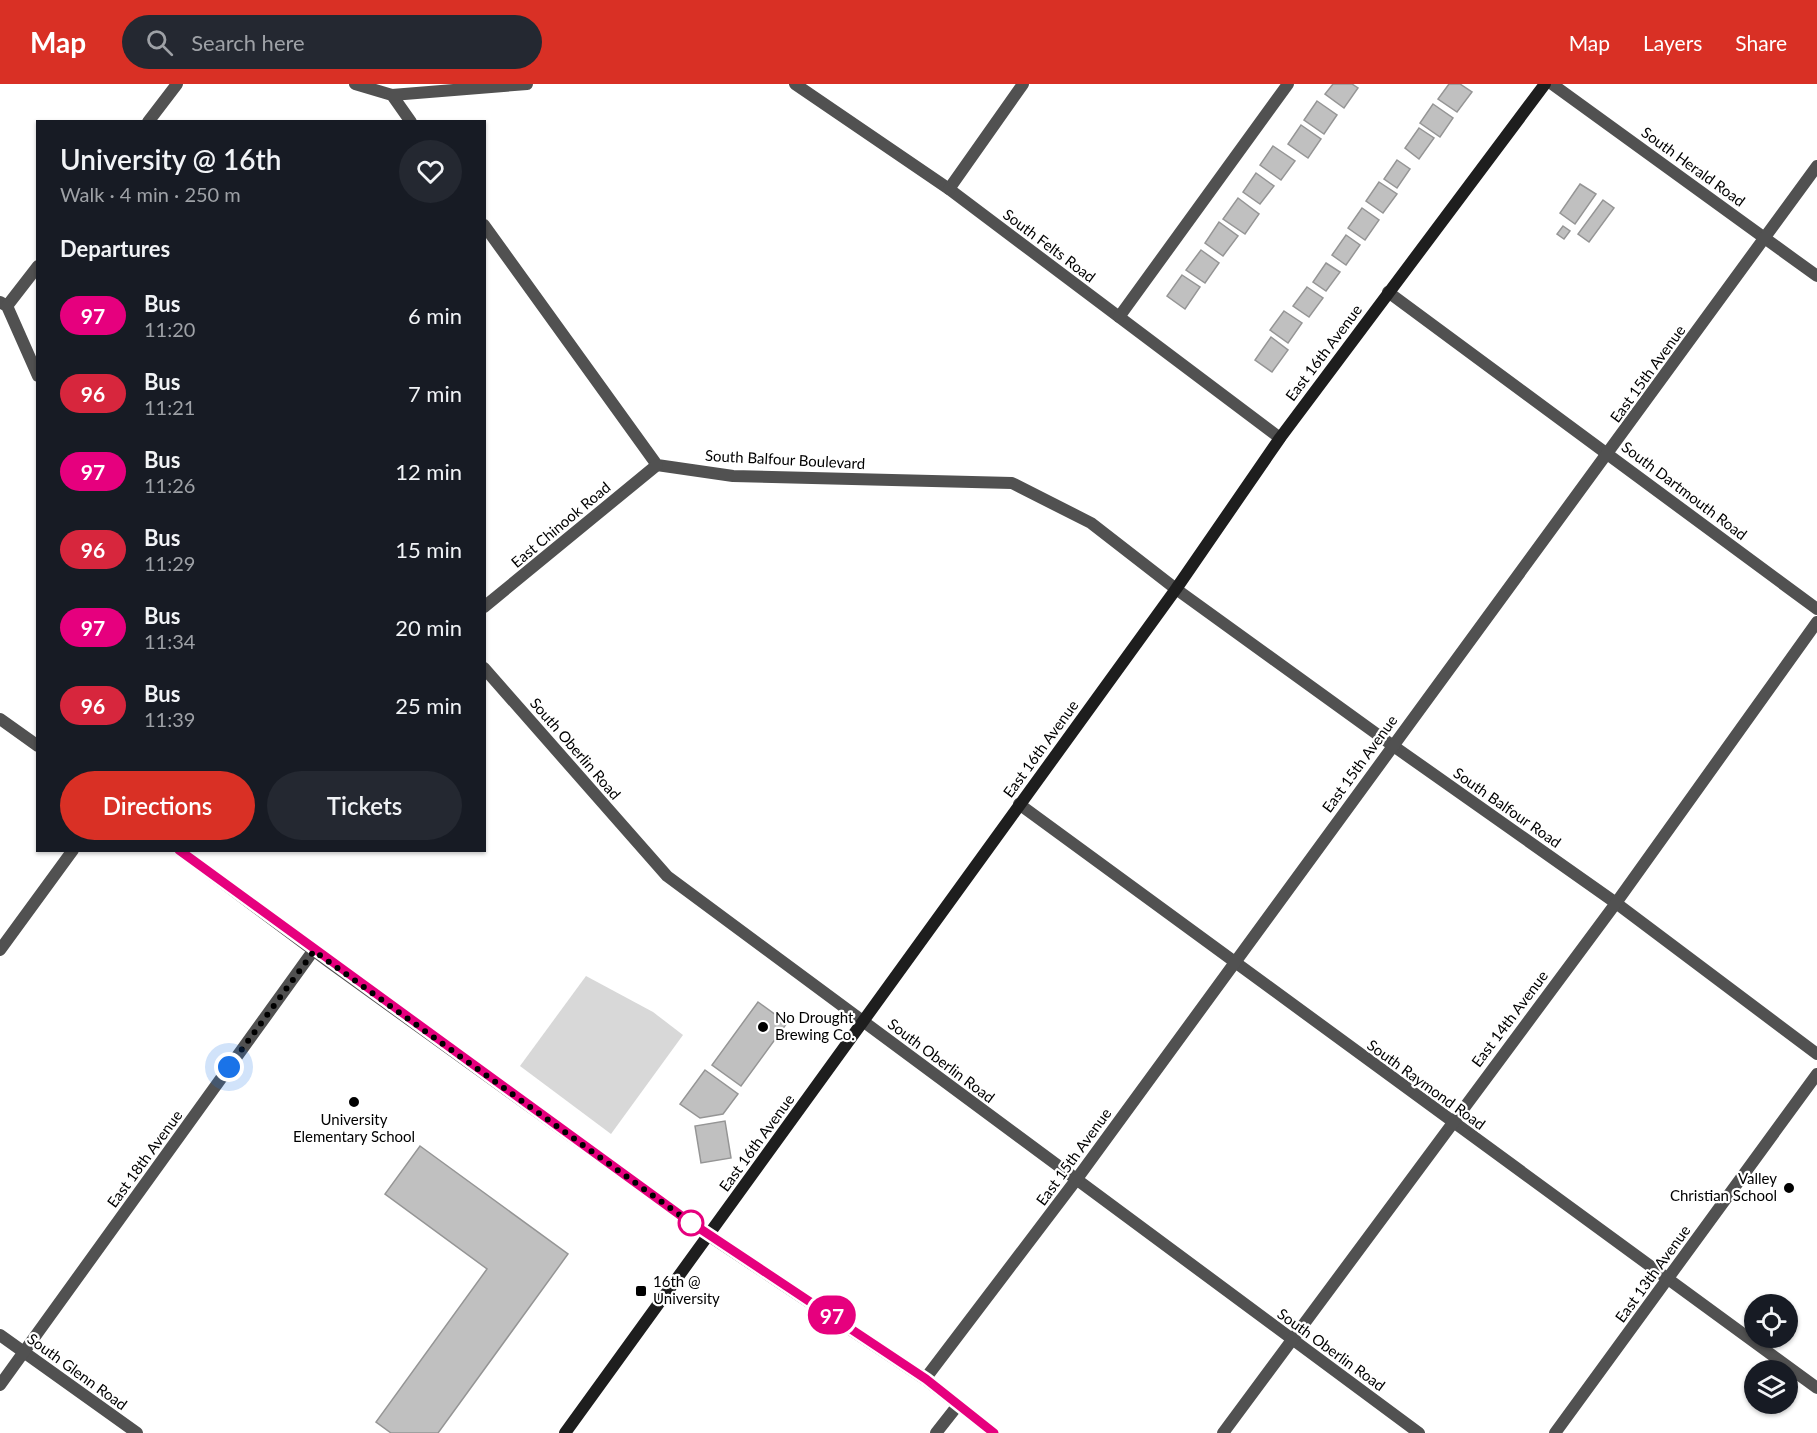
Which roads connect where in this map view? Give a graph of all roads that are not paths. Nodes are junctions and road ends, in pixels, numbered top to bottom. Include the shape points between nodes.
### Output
1 (177, 84) edge
2 (355, 84) edge
3 (527, 84) edge
4 (795, 84) edge
5 (1023, 84) edge
6 (1288, 84) edge
7 (1545, 84) edge
8 (1552, 84) edge
9 (392, 95) junction
10 (150, 120) edge
11 (410, 120) edge
12 (1817, 166) edge
13 (949, 189) junction
14 (486, 228) edge
15 (1765, 237) junction
16 (36, 268) edge
17 (1817, 276) edge
18 (1388, 292) junction
19 (3, 304) edge
20 (1119, 317) junction
21 (36, 372) edge
22 (1280, 438) junction
23 (1609, 454) junction
24 (657, 465) junction
25 (1176, 589) junction
26 (486, 605) edge
27 (1817, 609) edge
28 (1817, 622) edge
29 (486, 670) edge
30 (0, 719) edge
31 (36, 745) edge
32 (1392, 745) junction
33 (1019, 804) junction
34 (72, 852) edge
35 (182, 852) edge
36 (1616, 903) junction
37 (0, 950) edge
38 (314, 951) junction
39 (1234, 962) junction
40 (864, 1022) junction
41 (1817, 1054) edge
42 (1817, 1074) edge
43 (1451, 1123) junction
44 (1076, 1180) junction
45 (708, 1235) junction
46 (1669, 1279) junction
47 (0, 1335) edge
48 (1292, 1339) junction
49 (24, 1352) junction
50 (926, 1379) junction
51 (0, 1385) edge
52 (1817, 1388) edge
53 (958, 1405) junction
54 (137, 1433) edge
55 (565, 1433) edge
56 (936, 1433) edge
57 (994, 1433) edge
58 (1223, 1433) edge
59 (1419, 1433) edge
60 (1555, 1433) edge

1 - 10 street
2 - 9 street
3 - 9 street
4 - 13 street, South Felts Road
5 - 13 street
6 - 20 street
7 - 18 main road, East 16th Avenue
8 - 15 street, South Herald Road
9 - 11 street
12 - 15 street, East 15th Avenue
13 - 20 street, South Felts Road
14 - 24 street
15 - 17 street, South Herald Road
15 - 23 street, East 15th Avenue
16 - 19 street
18 - 22 main road, East 16th Avenue
18 - 23 street, South Dartmouth Road
19 - 21 street
20 - 22 street, South Felts Road
22 - 25 main road, East 16th Avenue
23 - 27 street, South Dartmouth Road
23 - 32 street, East 15th Avenue
24 - 25 street, South Balfour Boulevard via 733,476 1012,483 1091,523
24 - 26 street, East Chinook Road
25 - 32 street, South Balfour Road
25 - 33 main road, East 16th Avenue
28 - 36 street, East 14th Avenue
29 - 40 street, South Oberlin Road via 667,876
30 - 31 street
32 - 36 street, South Balfour Road
32 - 39 street, East 15th Avenue
33 - 39 street, South Raymond Road
33 - 40 main road, East 16th Avenue
34 - 37 street
35 - 38 street
36 - 41 street, South Balfour Road
36 - 43 street, East 14th Avenue
38 - 45 street
38 - 49 street, East 18th Avenue
39 - 43 street, South Raymond Road
39 - 44 street, East 15th Avenue
40 - 44 street, South Oberlin Road
40 - 45 main road, East 16th Avenue
42 - 46 street, East 13th Avenue
43 - 46 street, South Raymond Road
43 - 48 street, East 14th Avenue
44 - 48 street, South Oberlin Road
44 - 50 street, East 15th Avenue
45 - 50 main road
45 - 55 main road, East 16th Avenue
46 - 52 street, South Raymond Road
46 - 60 street, East 13th Avenue
47 - 49 street, South Glenn Road
48 - 58 street, East 14th Avenue
48 - 59 street, South Oberlin Road
49 - 51 street, East 18th Avenue
49 - 54 street, South Glenn Road
50 - 53 main road
53 - 56 street
53 - 57 main road

